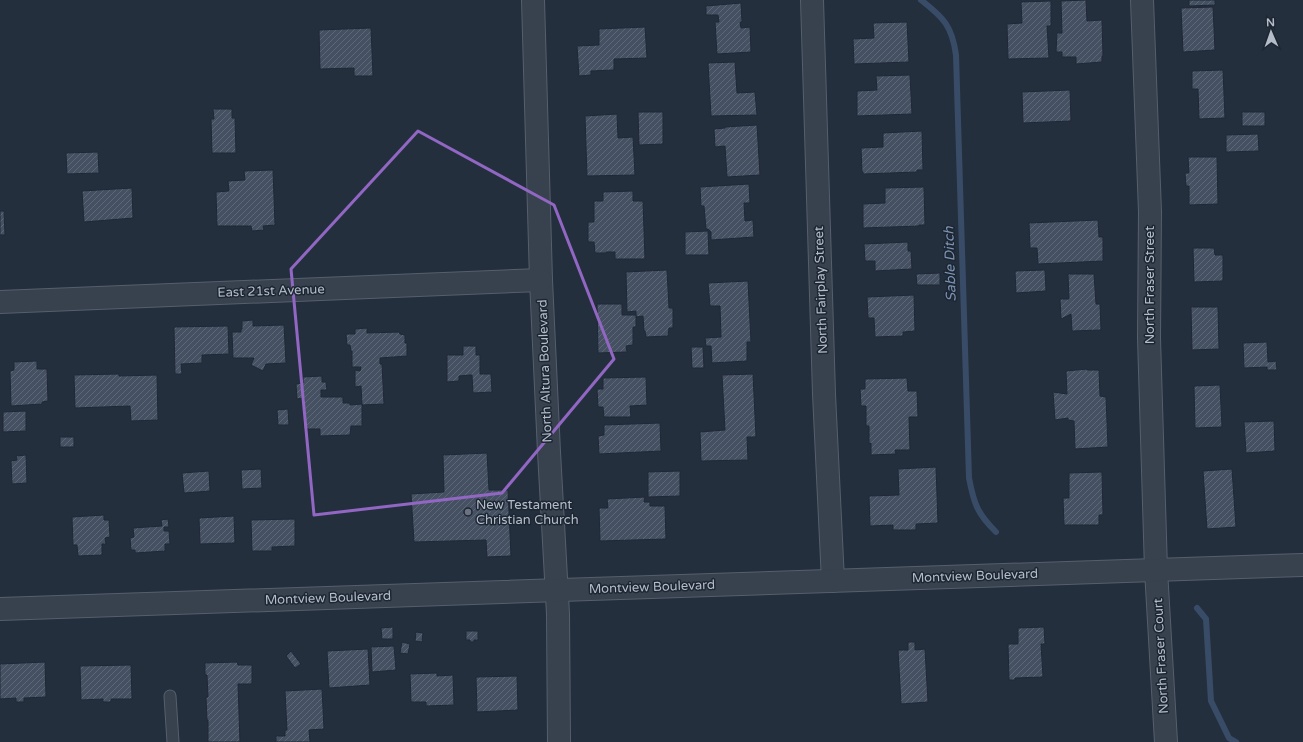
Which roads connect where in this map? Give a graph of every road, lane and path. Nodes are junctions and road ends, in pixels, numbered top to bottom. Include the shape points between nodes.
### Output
1 (533, 0) edge
2 (812, 0) edge
3 (1142, 0) edge
4 (541, 280) junction
5 (0, 302) edge
6 (1303, 565) edge
7 (1156, 570) junction
8 (833, 581) junction
9 (556, 590) junction
10 (0, 609) edge
11 (170, 696) dead end
12 (172, 742) edge
13 (558, 742) edge
14 (1166, 742) edge

1 - 4 street, North Altura Boulevard
2 - 8 street, North Fairplay Street via 824,394
3 - 7 street, North Fraser Street via 1150,212 1149,338
4 - 5 street, East 21st Avenue
4 - 9 street, North Altura Boulevard
6 - 7 street, Montview Boulevard
7 - 8 street, Montview Boulevard
7 - 14 street, North Fraser Court
8 - 9 street, Montview Boulevard
9 - 10 street, Montview Boulevard
9 - 13 street, North Altura Boulevard
11 - 12 lane

